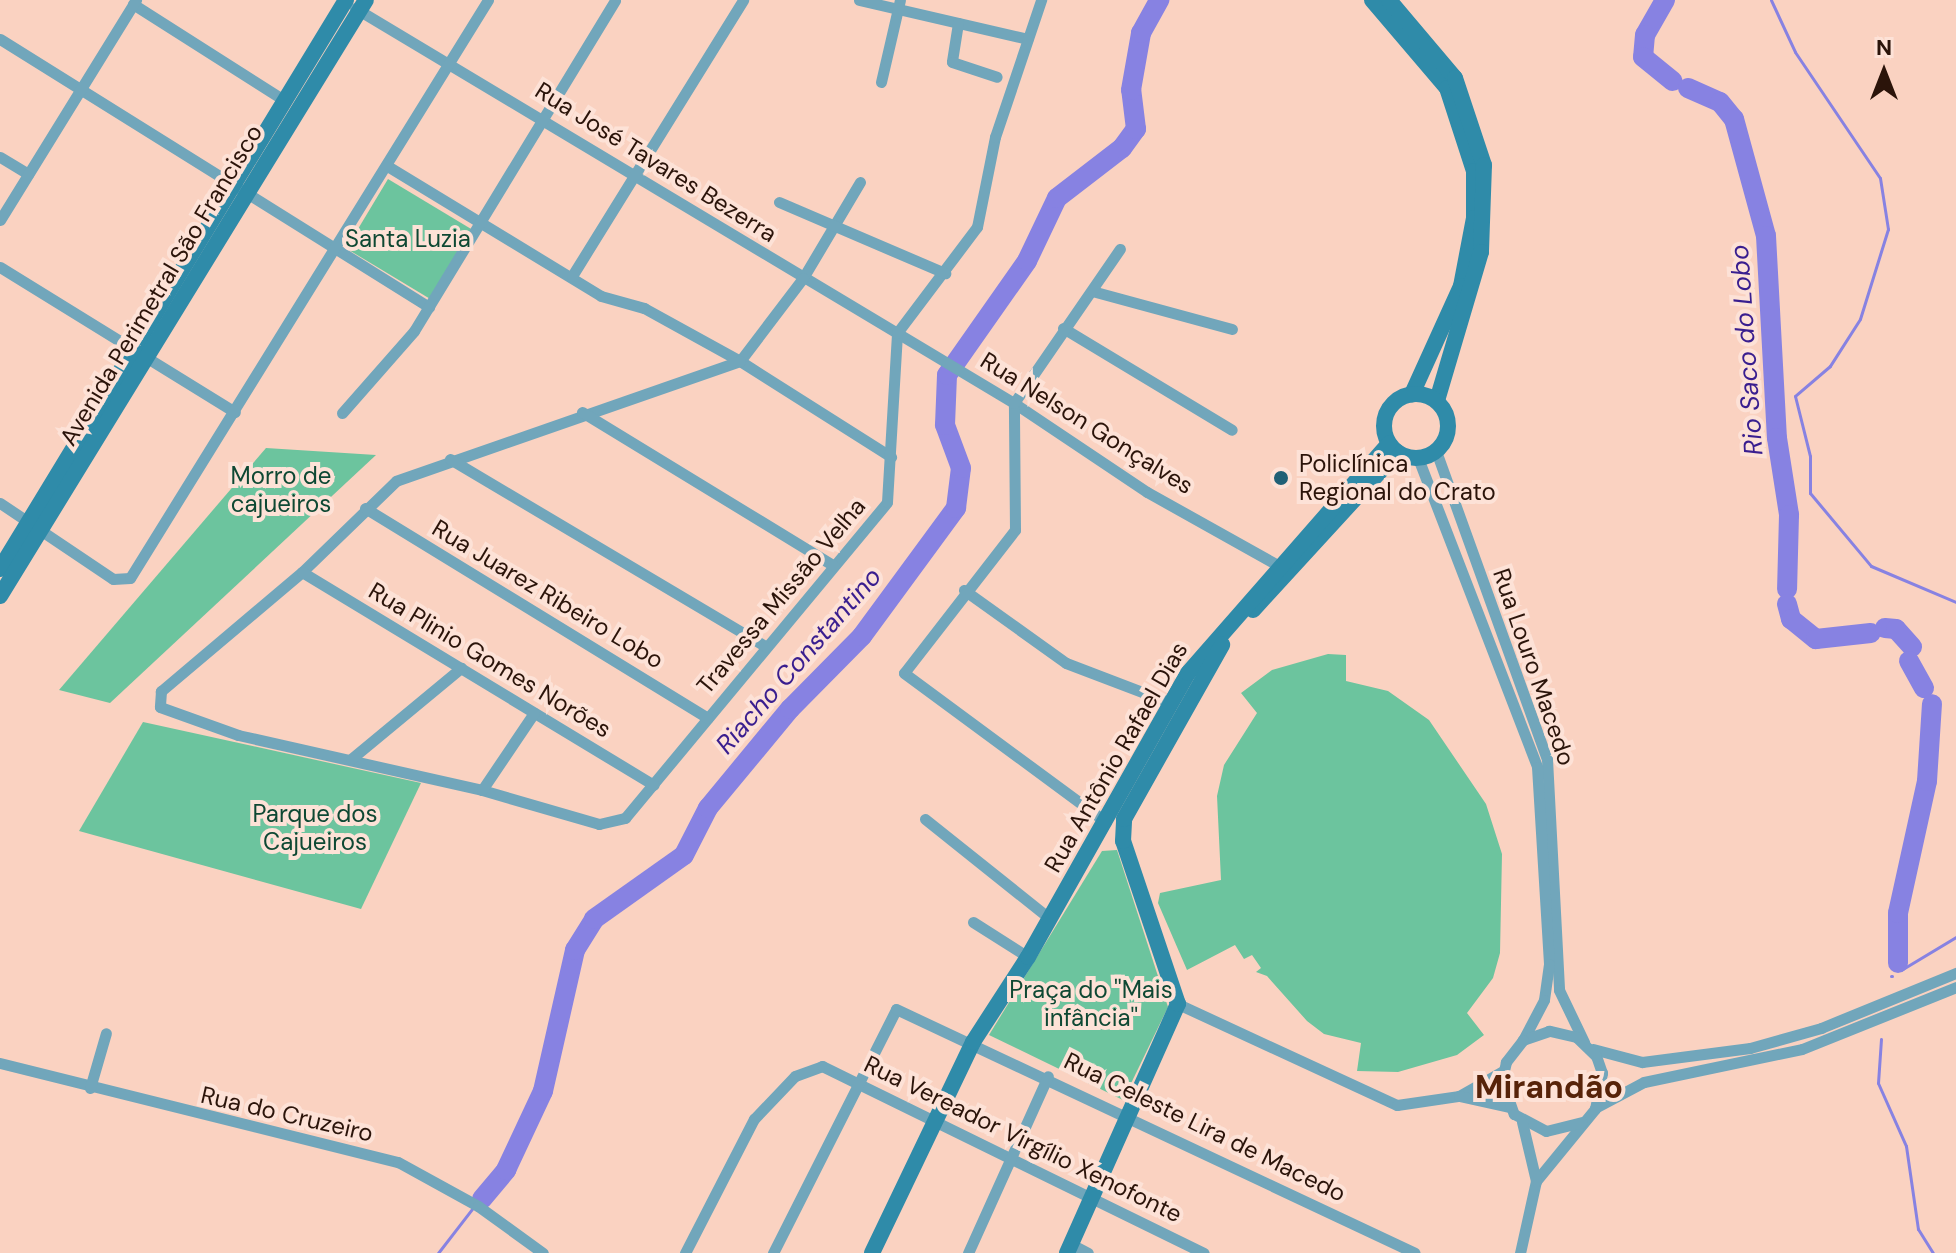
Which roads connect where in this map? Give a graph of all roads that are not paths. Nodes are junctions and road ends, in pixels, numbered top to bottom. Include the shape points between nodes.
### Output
1 (488, 0) edge
2 (615, 0) edge
3 (743, 0) edge
4 (859, 0) edge
5 (1041, 0) edge
6 (1372, 0) edge
7 (1389, 0) edge
8 (135, 2) edge
9 (351, 3) edge
10 (898, 5) edge
11 (958, 23) junction
12 (0, 39) edge
13 (1028, 39) junction
14 (450, 61) junction
15 (997, 77) dead end
16 (881, 82) dead end
17 (81, 89) junction
18 (285, 101) junction
19 (543, 118) junction
20 (0, 157) edge
21 (389, 167) junction
22 (632, 173) junction
23 (28, 174) junction
24 (860, 182) dead end
25 (241, 188) junction
26 (779, 202) dead end
27 (0, 220) edge
28 (482, 222) junction
29 (832, 224) junction
30 (1120, 249) dead end
31 (336, 251) junction
32 (0, 267) edge
33 (945, 273) junction
34 (572, 276) junction
35 (803, 278) junction
36 (1092, 291) junction
37 (429, 307) junction
38 (1063, 328) junction
39 (1232, 329) dead end
40 (897, 333) junction
41 (139, 354) junction
42 (740, 361) junction
43 (945, 361) joint
44 (1412, 394) junction
45 (1437, 401) junction
46 (1014, 403) junction
47 (235, 412) junction
48 (582, 412) junction
49 (342, 413) dead end
50 (1232, 430) dead end
51 (1394, 448) junction
52 (1436, 451) junction
53 (891, 457) junction
54 (1418, 458) junction
55 (450, 459) junction
56 (0, 503) edge
57 (365, 508) junction
58 (34, 525) junction
59 (834, 566) junction
60 (1283, 568) junction
61 (0, 569) edge
62 (302, 572) junction
63 (964, 590) junction
64 (0, 596) edge
65 (766, 647) junction
66 (461, 668) junction
67 (1171, 703) junction
68 (534, 713) junction
69 (708, 718) junction
70 (1159, 739) junction
71 (351, 759) junction
72 (654, 785) junction
73 (482, 790) junction
74 (925, 819) dead end
75 (1102, 830) junction
76 (1123, 841) junction
77 (1049, 918) junction
78 (973, 922) dead end
79 (1028, 957) junction
80 (1956, 973) edge
81 (1956, 987) edge
82 (1178, 1004) junction
83 (106, 1033) dead end
84 (1523, 1040) junction
85 (973, 1042) junction
86 (1587, 1045) junction
87 (0, 1063) edge
88 (1503, 1071) junction
89 (1048, 1076) junction
90 (857, 1081) junction
91 (90, 1088) junction
92 (1459, 1096) junction
93 (1509, 1107) junction
94 (1595, 1109) junction
95 (1129, 1114) junction
96 (934, 1120) junction
97 (1521, 1121) junction
98 (1582, 1122) junction
99 (1013, 1159) junction
100 (1536, 1181) junction
101 (1091, 1199) junction
102 (1069, 1249) edge
103 (543, 1253) edge
104 (685, 1253) edge
105 (773, 1253) edge
106 (872, 1253) edge
107 (968, 1253) edge
108 (1088, 1253) edge
109 (1204, 1253) edge
110 (1415, 1253) edge
111 (1520, 1253) edge

1 - 14 street
2 - 19 street
3 - 22 street
4 - 10 street
5 - 13 street
6 - 44 street via 1447,88 1474,171 1474,218 1461,286
7 - 45 street via 1455,78 1484,165 1481,252
8 - 17 street
8 - 18 street
9 - 14 street, Rua José Tavares Bezerra
9 - 18 street, Avenida Perimetral São Francisco
9 - 25 street, Avenida Perimetral São Francisco
10 - 11 street
10 - 16 street
11 - 13 street
11 - 15 street via 952,62
12 - 17 street
13 - 33 street via 995,137 977,227
14 - 19 street, Rua José Tavares Bezerra
14 - 21 street
17 - 23 street
17 - 25 street
18 - 25 street, Avenida Perimetral São Francisco
19 - 22 street, Rua José Tavares Bezerra
19 - 28 street
20 - 23 street
21 - 28 street
21 - 31 street
22 - 34 street
22 - 35 street, Rua José Tavares Bezerra
23 - 27 street
24 - 29 street
25 - 31 street
25 - 41 street, Avenida Perimetral São Francisco
26 - 29 street
28 - 34 street
28 - 37 street
29 - 33 street
29 - 35 street
30 - 36 street
31 - 37 street
31 - 47 street
32 - 41 street
33 - 40 street
34 - 42 street
35 - 40 street, Rua José Tavares Bezerra
35 - 42 street
36 - 38 street
36 - 39 street
37 - 49 street
38 - 46 street
38 - 50 street
40 - 43 street, Rua José Tavares Bezerra
40 - 53 street, Travessa Missão Velha via 888,402
41 - 47 street
41 - 58 street, Avenida Perimetral São Francisco
42 - 48 street
42 - 53 street
43 - 46 street, Rua Nelson Gonçalves
44 - 45 street
44 - 51 street via 1387,412
45 - 52 street via 1448,426
46 - 60 street, Rua Nelson Gonçalves via 1147,492
46 - 63 street via 1015,530
47 - 58 street via 136,573 124,582
48 - 55 street
48 - 59 street
51 - 54 street
51 - 60 street, Rua Antônio Rafael Dias
52 - 54 street
52 - 86 street, Rua Louro Macedo via 1547,759 1559,990
53 - 59 street, Travessa Missão Velha via 887,502
54 - 84 street, Rua Louro Macedo via 1537,767 1549,964 1544,1000
55 - 57 street via 396,481
55 - 65 street
56 - 58 street
57 - 62 street
57 - 69 street, Rua Juarez Ribeiro Lobo
58 - 61 street, Avenida Perimetral São Francisco
58 - 64 street, Avenida Perimetral São Francisco
59 - 65 street, Travessa Missão Velha
60 - 67 street, Rua Antônio Rafael Dias via 1208,645
60 - 70 street, Rua Antônio Rafael Dias via 1212,658
62 - 66 street, Rua Plinio Gomes Norões
62 - 71 street via 161,691 163,710 238,735
63 - 67 street via 1066,663
63 - 75 street via 904,673
65 - 69 street, Travessa Missão Velha
66 - 68 street, Rua Plinio Gomes Norões
66 - 71 street
67 - 70 street, Rua Antônio Rafael Dias
68 - 72 street, Rua Plinio Gomes Norões
68 - 73 street
69 - 72 street, Travessa Missão Velha
70 - 75 street, Rua Antônio Rafael Dias
70 - 76 street, Rua Antônio Rafael Dias via 1128,807
71 - 73 street
72 - 73 street, Travessa Missão Velha via 625,818 599,824
74 - 77 street
75 - 76 street
75 - 77 street, Rua Antônio Rafael Dias
76 - 82 street, Rua Antônio Rafael Dias
77 - 79 street, Rua Antônio Rafael Dias
78 - 79 street
79 - 85 street, Rua Antônio Rafael Dias
80 - 86 street via 1821,1028 1750,1048 1642,1062
81 - 94 street via 1802,1049 1644,1082
82 - 92 street via 1397,1105
82 - 95 street
83 - 91 street
84 - 86 street via 1558,1031
84 - 88 street
85 - 89 street, Rua Celeste Lira de Macedo
85 - 90 street, Rua Celeste Lira de Macedo via 902,1009 889,1015
85 - 96 street, Rua Antônio Rafael Dias
86 - 94 street via 1602,1073
87 - 91 street, Rua do Cruzeiro
88 - 92 street
88 - 93 street
89 - 95 street, Rua Celeste Lira de Macedo
89 - 99 street
90 - 96 street, Rua Vereador Virgílio Xenofonte
90 - 104 street, Rua Vereador Virgílio Xenofonte via 822,1066 795,1076 754,1119
90 - 105 street
91 - 103 street, Rua do Cruzeiro via 398,1162 477,1205
92 - 93 street
93 - 97 street
94 - 98 street
95 - 101 street
95 - 110 street, Rua Celeste Lira de Macedo
96 - 99 street, Rua Vereador Virgílio Xenofonte
96 - 106 street, Rua Antônio Rafael Dias
97 - 98 street via 1546,1131
97 - 100 street via 1532,1145
98 - 100 street
99 - 101 street, Rua Vereador Virgílio Xenofonte
99 - 107 street
100 - 111 street
101 - 102 street
101 - 109 street, Rua Vereador Virgílio Xenofonte
102 - 108 street

